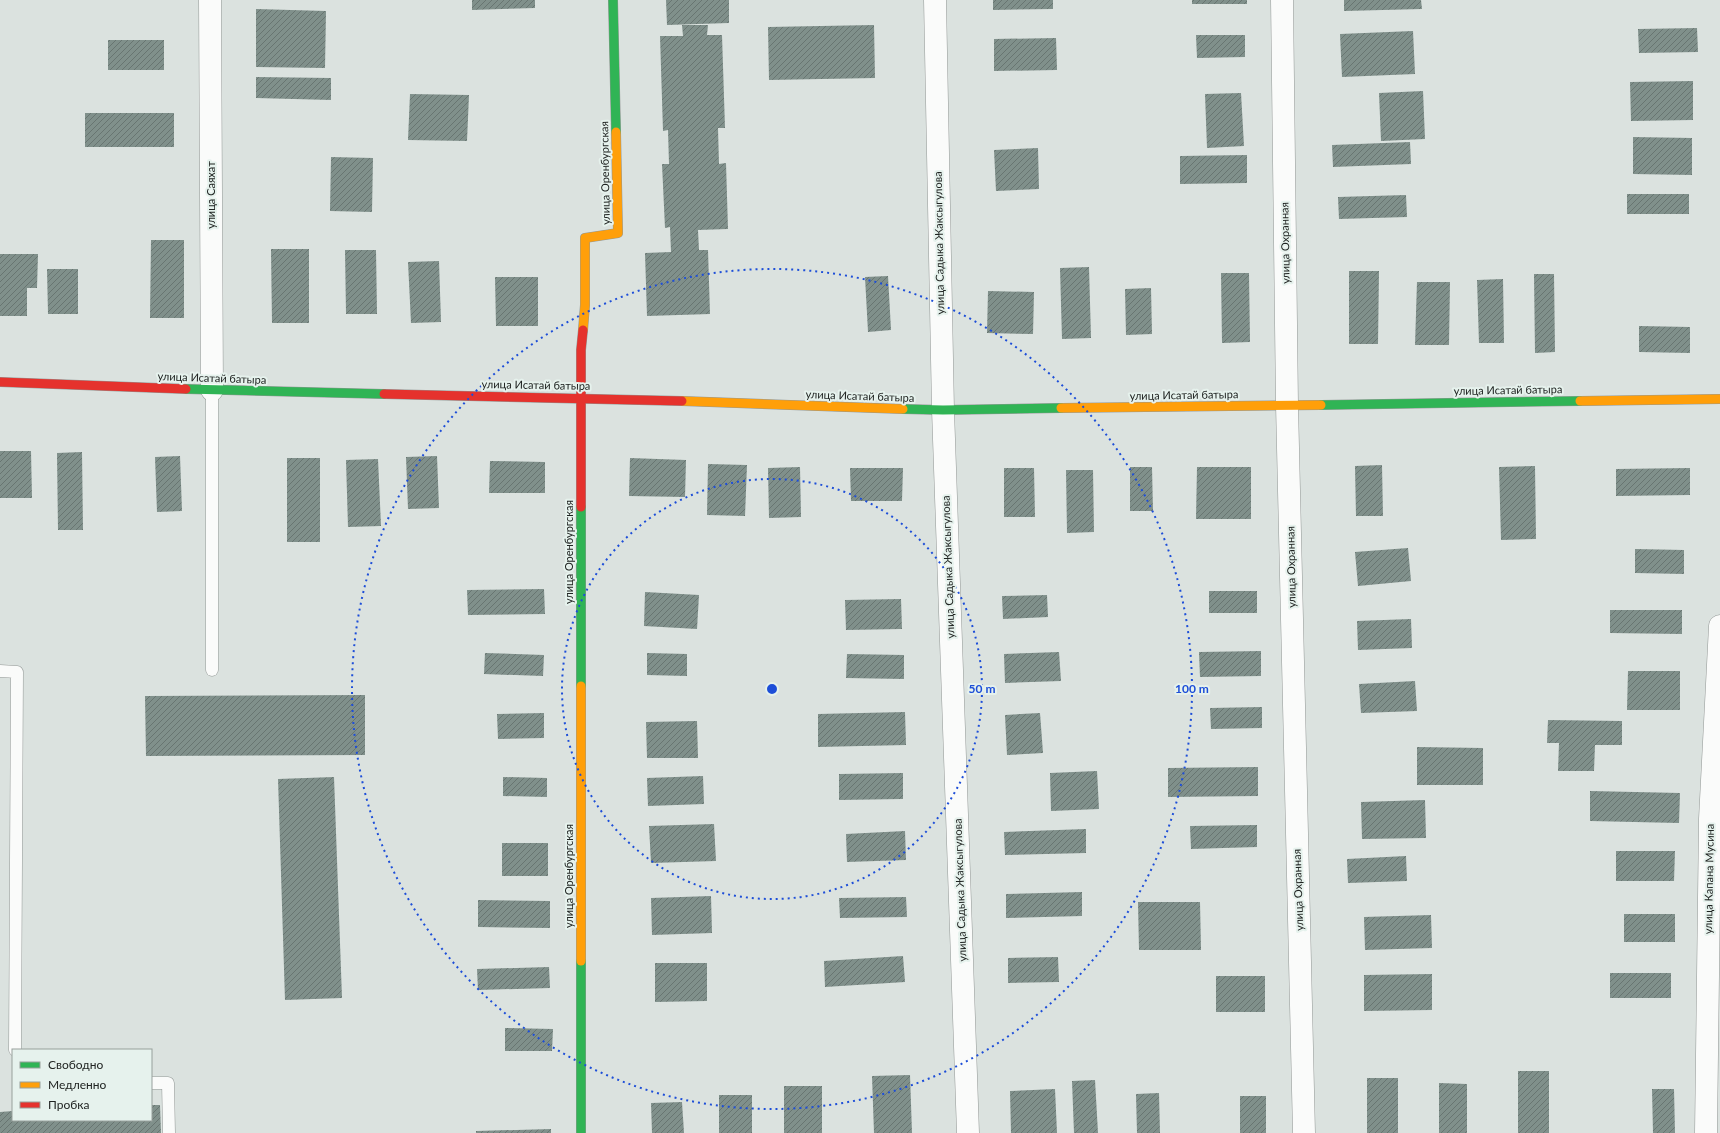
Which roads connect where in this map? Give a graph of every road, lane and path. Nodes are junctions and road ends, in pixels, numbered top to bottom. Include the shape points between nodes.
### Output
1 (210, 0) edge
2 (613, 0) edge
3 (934, 0) edge
4 (1282, 0) edge
5 (0, 382) edge
6 (212, 390) junction
7 (581, 398) junction
8 (1720, 399) edge
9 (1288, 405) junction
10 (943, 410) junction
11 (1720, 626) edge
12 (212, 670) dead end
13 (0, 671) edge
14 (1715, 819) edge
15 (15, 1049) edge
16 (152, 1083) edge
17 (169, 1133) edge
18 (581, 1133) edge
19 (968, 1133) edge
20 (1304, 1133) edge
21 (1706, 1133) edge

1 - 6 street, улица Саяхат
2 - 7 street, улица Оренбургская via 618,233 585,238
3 - 10 street, улица Садыка Жаксыгулова
4 - 9 street, улица Охранная
5 - 6 street, улица Исатай батыра
6 - 7 street, улица Исатай батыра
6 - 12 lane
7 - 10 street, улица Исатай батыра
7 - 18 street, улица Оренбургская
8 - 9 street, улица Исатай батыра
9 - 10 street, улица Исатай батыра
9 - 20 street, улица Охранная
10 - 19 street, улица Садыка Жаксыгулова
11 - 14 street, улица Капана Мусина
13 - 15 lane via 17,672
14 - 21 street, улица Капана Мусина
16 - 17 lane via 168,1083

